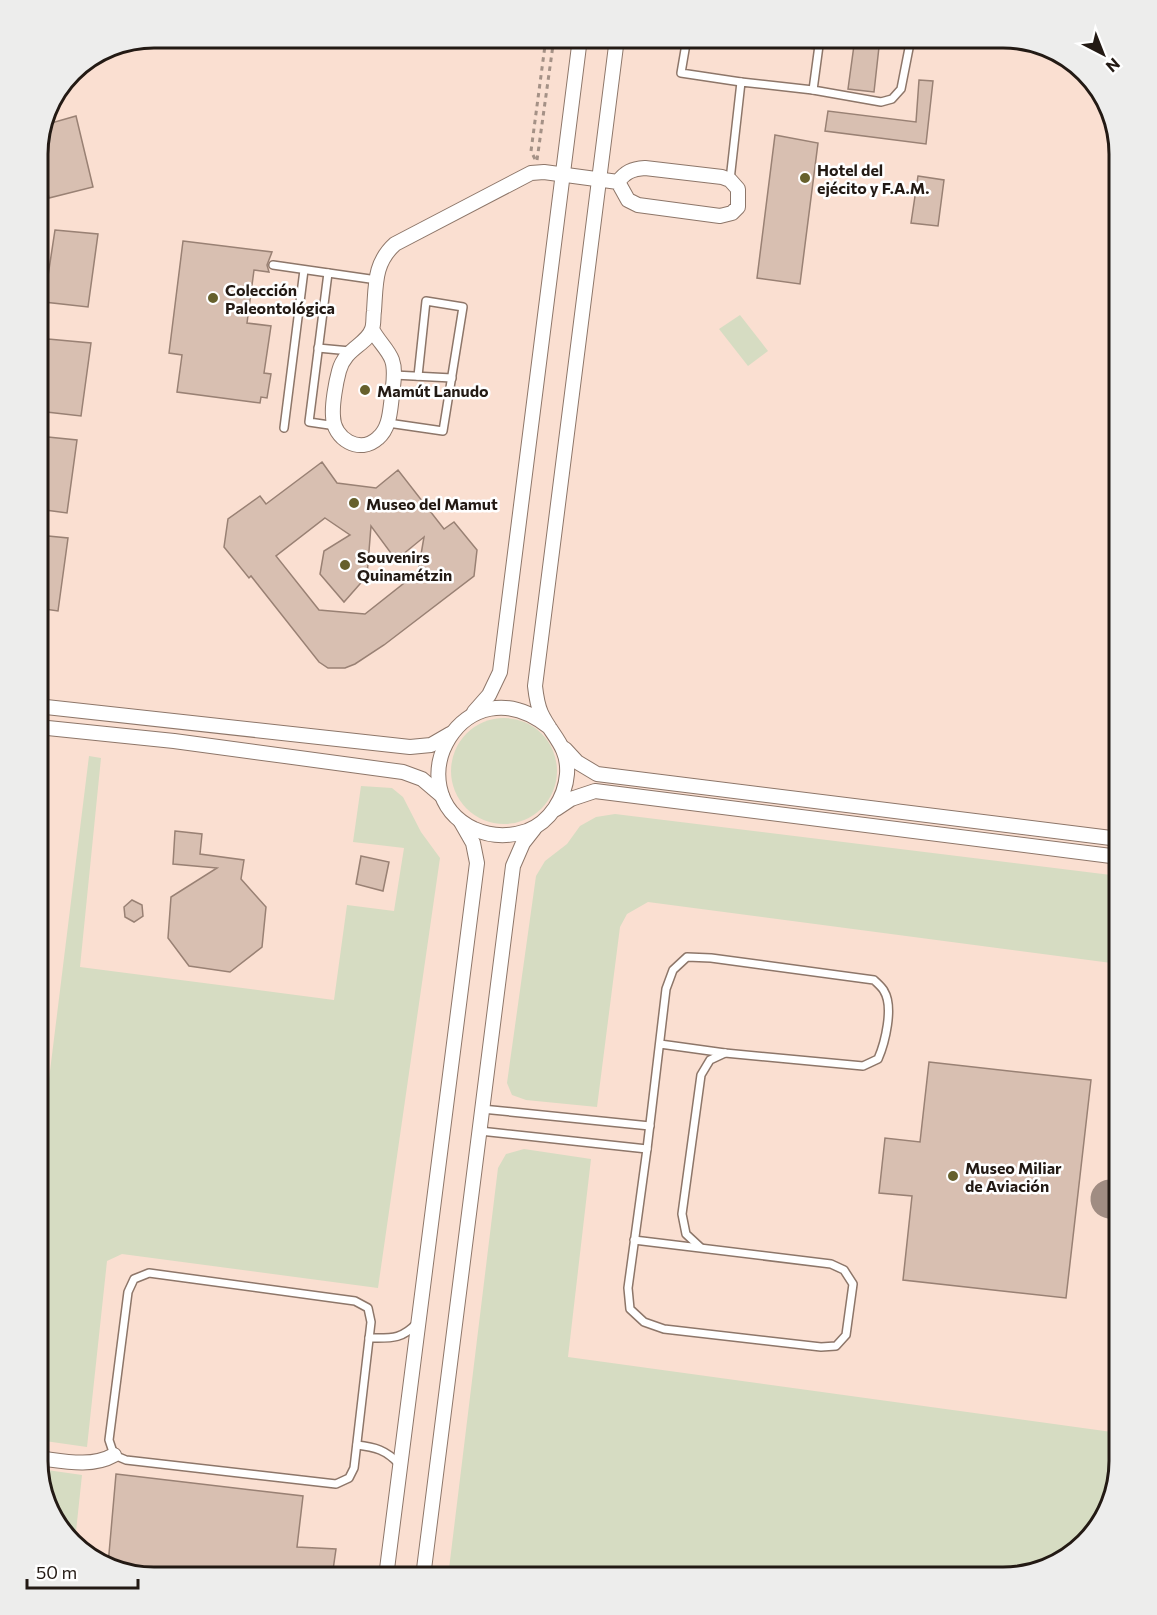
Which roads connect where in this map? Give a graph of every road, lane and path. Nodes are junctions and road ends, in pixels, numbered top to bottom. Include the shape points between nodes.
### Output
1 (545, 48) edge
2 (553, 48) edge
3 (579, 48) edge
4 (616, 48) edge
5 (685, 48) edge
6 (819, 48) edge
7 (908, 48) edge
8 (741, 82) junction
9 (813, 90) junction
10 (562, 174) junction
11 (599, 180) junction
12 (730, 180) junction
13 (618, 182) junction
14 (273, 265) dead end
15 (304, 270) junction
16 (328, 273) junction
17 (377, 280) junction
18 (372, 329) junction
19 (318, 348) junction
20 (350, 351) junction
21 (394, 375) junction
22 (418, 376) junction
23 (452, 378) junction
24 (388, 423) junction
25 (336, 426) junction
26 (284, 428) dead end
27 (48, 707) edge
28 (464, 720) junction
29 (549, 727) junction
30 (48, 729) edge
31 (452, 733) junction
32 (559, 740) junction
33 (444, 799) junction
34 (454, 814) junction
35 (548, 817) junction
36 (535, 828) junction
37 (1109, 838) edge
38 (1109, 856) edge
39 (660, 1044) junction
40 (725, 1053) junction
41 (482, 1109) junction
42 (650, 1126) junction
43 (480, 1131) junction
44 (647, 1149) junction
45 (634, 1240) junction
46 (700, 1247) junction
47 (418, 1321) junction
48 (369, 1338) junction
49 (357, 1445) junction
50 (114, 1455) junction
51 (48, 1459) edge
52 (400, 1465) junction
53 (387, 1567) edge
54 (424, 1567) edge

1 - 2 path via 531,151 536,162
3 - 10 street
4 - 11 street
5 - 8 lane via 681,73
6 - 9 lane
7 - 9 lane via 901,89 892,99 881,102
8 - 9 lane
8 - 12 lane
10 - 11 street
10 - 17 street via 531,173 395,244 381,259
10 - 28 street via 500,672 482,705
11 - 13 street
11 - 29 street via 535,686 538,705
12 - 13 street via 645,168 624,173
12 - 13 street via 738,189 738,207 720,216 638,206 628,200
14 - 15 lane
15 - 16 lane
15 - 26 lane
16 - 17 lane
16 - 19 lane
17 - 18 street
18 - 20 street
18 - 21 street via 392,359
19 - 20 lane
19 - 25 lane via 309,422
20 - 25 street via 339,370 332,417
21 - 22 lane
21 - 24 street
22 - 23 lane
22 - 23 lane via 426,302 463,307
23 - 24 lane via 443,431
24 - 25 street via 379,438 355,446 345,440
27 - 31 street via 410,747 431,745
28 - 29 street via 478,712 508,707 530,714
28 - 31 street
29 - 32 street
30 - 33 street via 174,741 403,772 423,779
31 - 33 street via 439,765
32 - 35 street via 566,756 566,780 558,804
32 - 37 street via 577,762 597,774
33 - 34 street
34 - 36 street via 467,826 500,836
34 - 47 street via 470,836 477,863
35 - 36 street
35 - 38 street via 571,799 595,791
36 - 41 street via 513,866
39 - 40 lane
39 - 40 lane via 666,989 673,970 687,957 874,980 884,991 888,1003 885,1044 878,1059 862,1066
39 - 42 lane
40 - 46 lane via 710,1060 701,1075 682,1214 686,1234
41 - 42 lane
41 - 43 street
42 - 44 lane
43 - 44 lane
43 - 54 street
44 - 45 lane
45 - 46 lane
45 - 46 lane via 628,1288 630,1309 644,1322 663,1329 821,1347 836,1346 846,1335 853,1284 844,1270 831,1264
47 - 48 lane via 407,1334
47 - 52 street
48 - 49 lane
48 - 50 lane via 368,1308 355,1301 149,1273 134,1279 128,1293 109,1440
49 - 50 lane via 349,1478 336,1484 126,1460
49 - 52 lane via 389,1453
50 - 51 street via 84,1463
52 - 53 street

